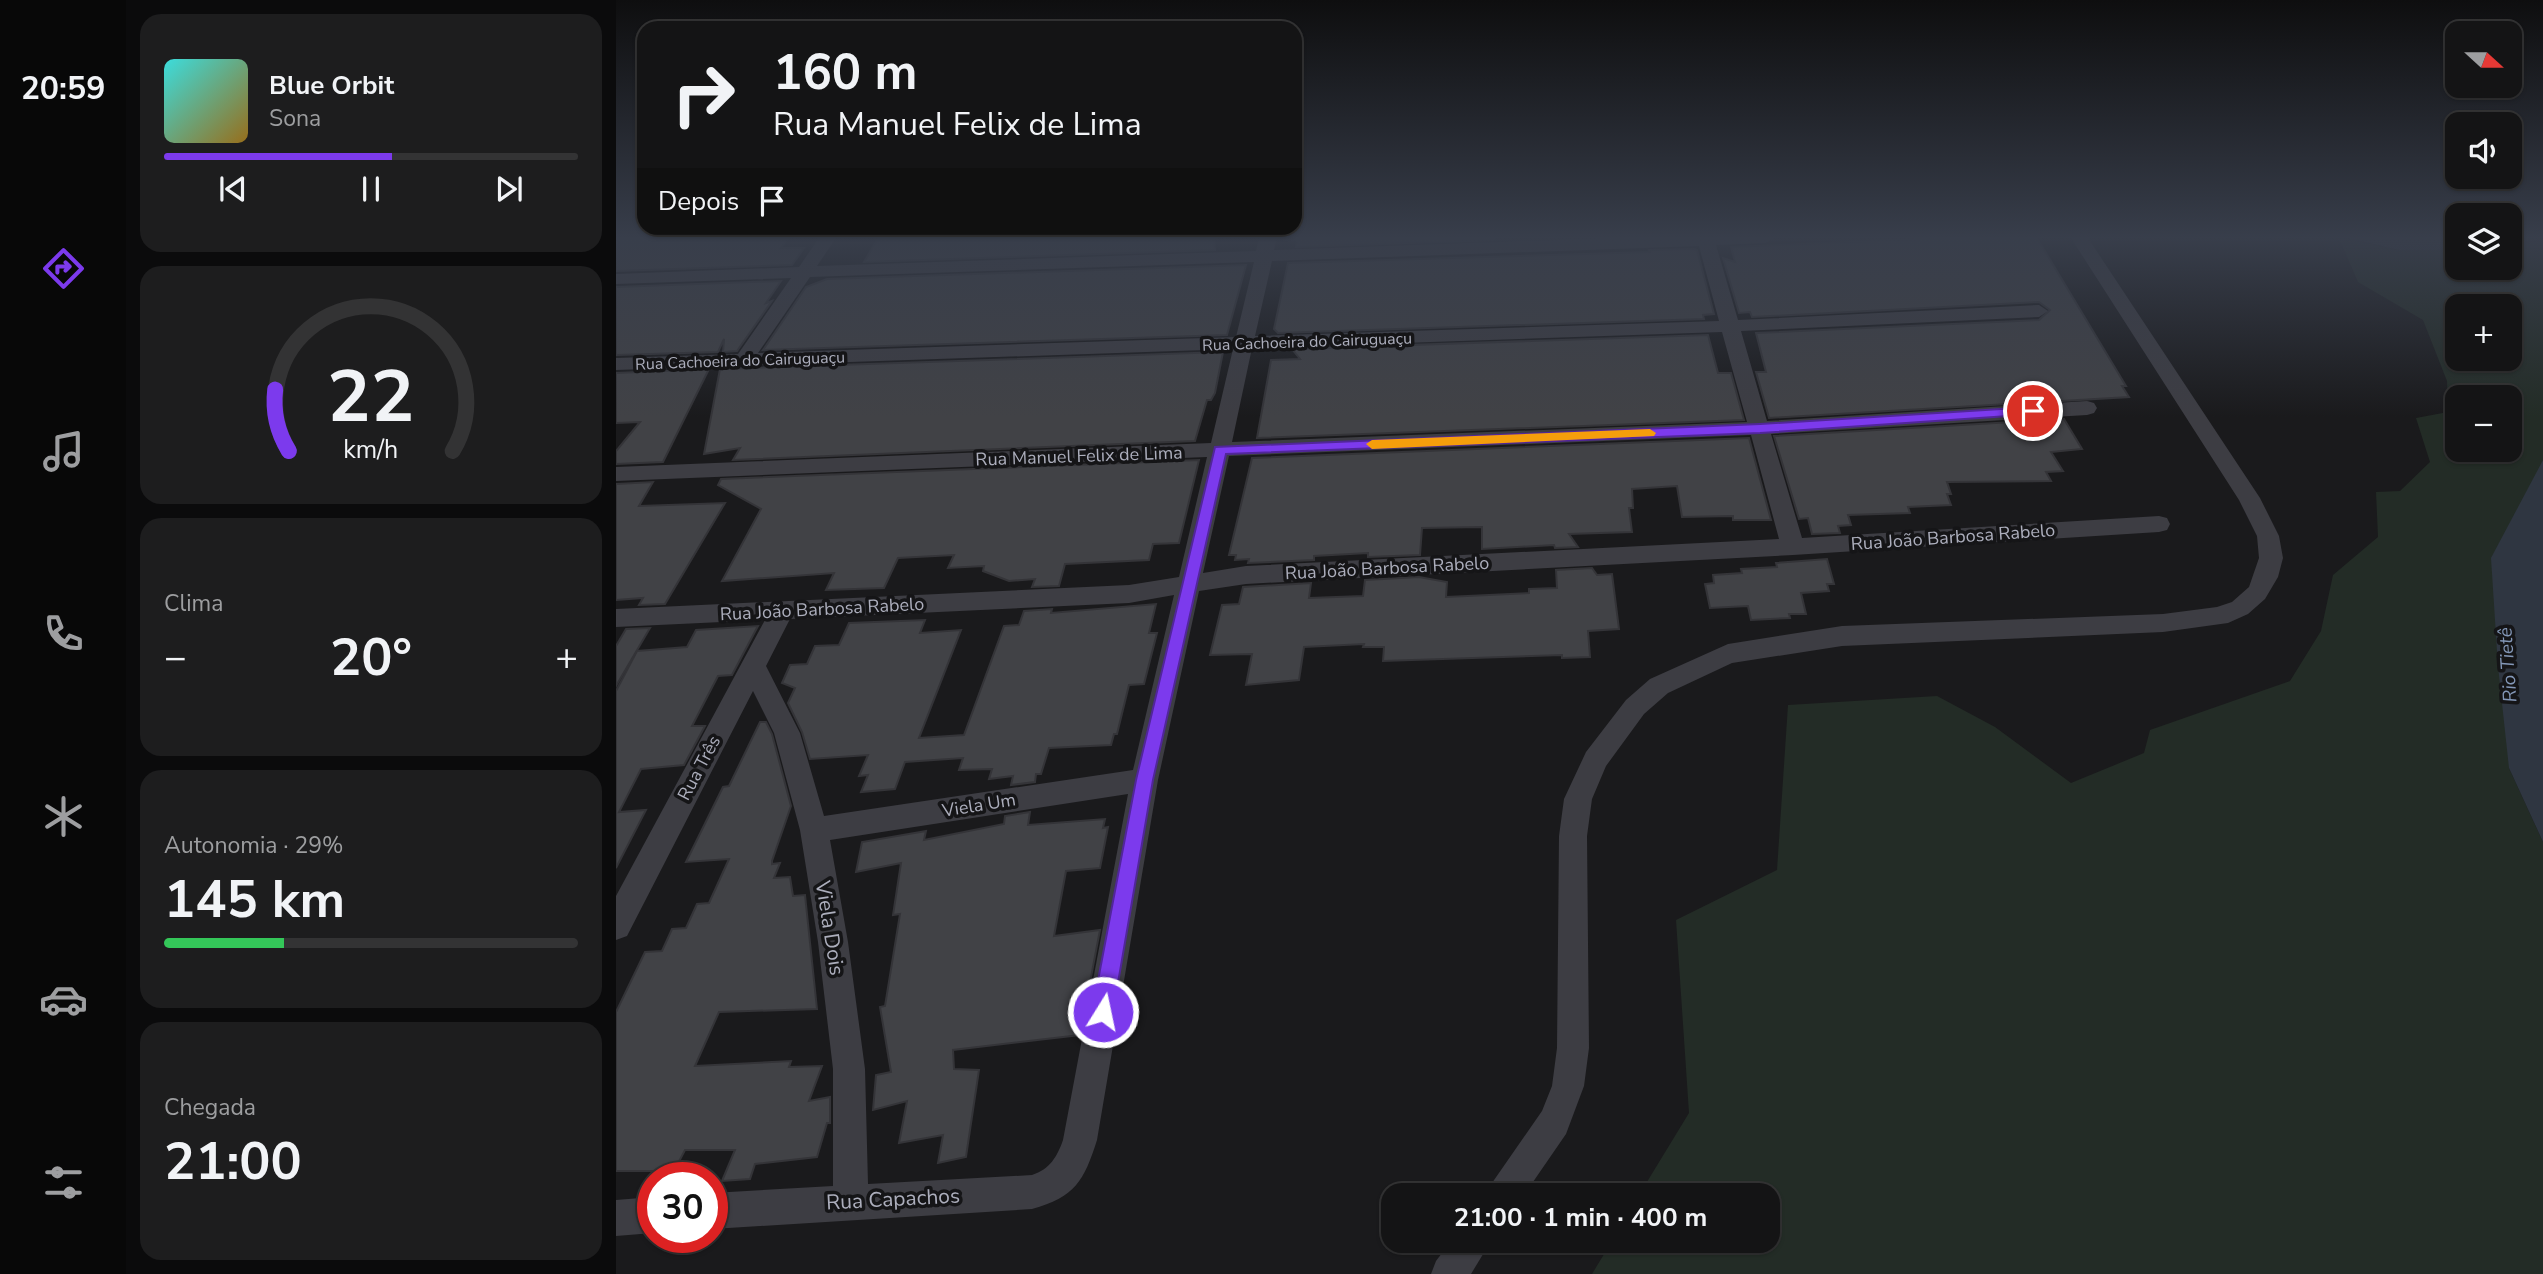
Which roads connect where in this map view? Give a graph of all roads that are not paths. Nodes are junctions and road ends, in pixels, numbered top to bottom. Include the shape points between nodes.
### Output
1 (786, 297) edge
2 (1255, 297) edge
3 (1721, 297) edge
4 (2118, 297) edge
5 (2039, 311) dead end
6 (1728, 326) junction
7 (1245, 344) junction
8 (744, 359) junction
9 (616, 364) edge
10 (2087, 408) dead end
11 (1760, 428) junction
12 (1220, 450) junction
13 (616, 474) edge
14 (2159, 524) dead end
15 (1793, 547) junction
16 (1188, 584) junction
17 (782, 611) junction
18 (616, 618) edge
19 (753, 666) junction
20 (1144, 780) junction
21 (814, 830) junction
22 (616, 926) edge
23 (1512, 1183) edge
24 (851, 1201) junction
25 (728, 1210) edge
26 (637, 1216) edge
27 (616, 1218) edge
28 (1464, 1253) edge
29 (1449, 1274) edge

1 - 8 street
2 - 7 street
3 - 6 street
4 - 23 street via 2269,536 2271,558 2257,593 2240,608 2219,616 2163,623 1842,636 1728,654 1659,686 1635,707 1595,760 1578,799 1573,836 1573,1048 1568,1086 1554,1122
5 - 6 street, Rua Cachoeira do Cairuguaçu
6 - 7 street, Rua Cachoeira do Cairuguaçu
6 - 11 street
7 - 8 street, Rua Cachoeira do Cairuguaçu
7 - 12 street
8 - 9 street, Rua Cachoeira do Cairuguaçu
10 - 11 street, Rua Manuel Felix de Lima
11 - 12 street, Rua Manuel Felix de Lima
11 - 15 street
12 - 13 street, Rua Manuel Felix de Lima
12 - 16 street
14 - 15 street, Rua João Barbosa Rabelo
15 - 16 street, Rua João Barbosa Rabelo via 1245,575
16 - 17 street, Rua João Barbosa Rabelo via 1129,594
16 - 20 street
17 - 18 street, Rua João Barbosa Rabelo
17 - 19 street, Rua Três
19 - 21 street, Viela Dois via 787,733
19 - 22 street, Rua Três
20 - 21 street, Viela Um
20 - 24 street, Rua Capachos via 1080,1140 1068,1172 1060,1181 1032,1192
21 - 24 street, Viela Dois via 849,1069
24 - 25 street, Rua Capachos
26 - 27 street
28 - 29 street

